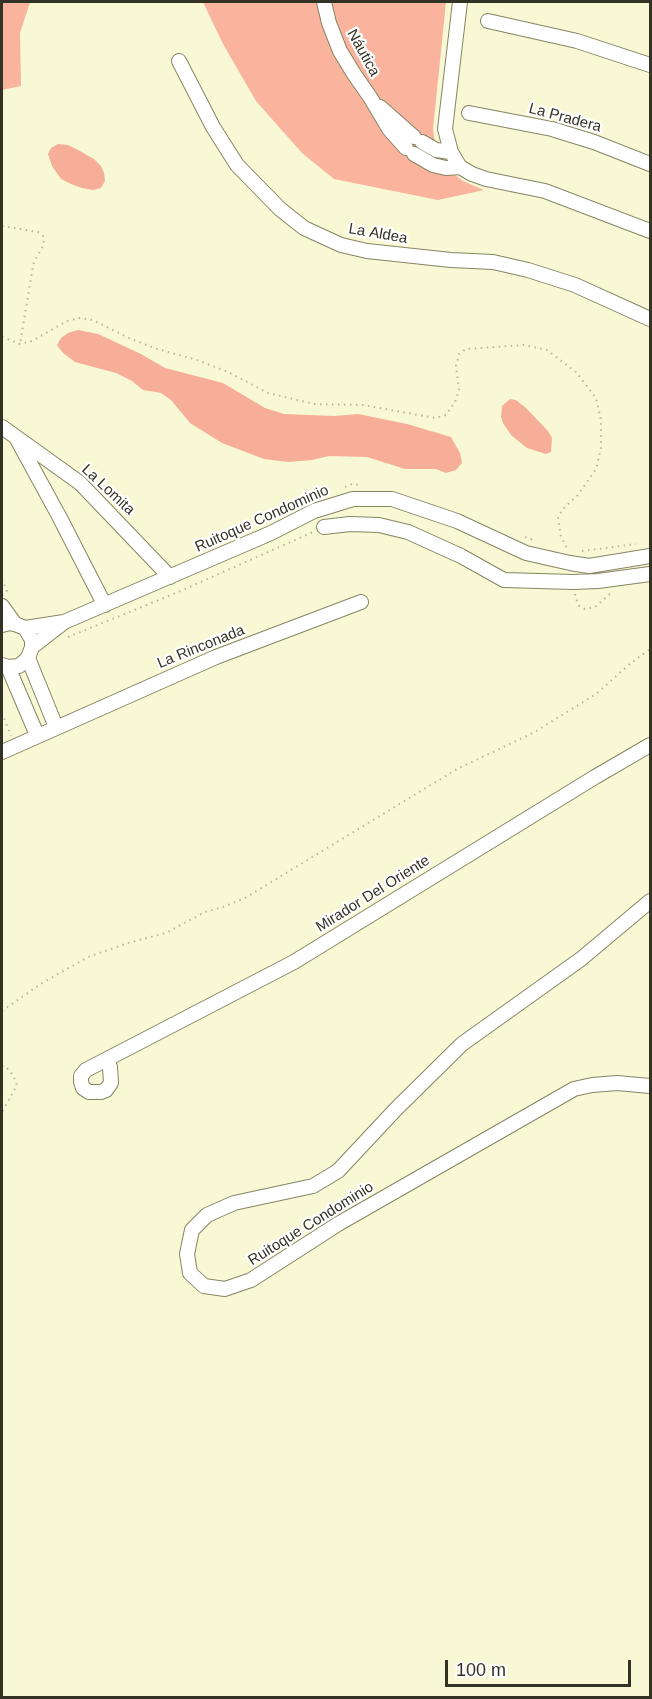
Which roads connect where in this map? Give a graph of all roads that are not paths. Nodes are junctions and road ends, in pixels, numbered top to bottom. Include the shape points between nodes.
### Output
1 (314, 2) edge
2 (324, 2) edge
3 (460, 2) edge
4 (488, 21) dead end
5 (329, 23) junction
6 (179, 61) dead end
7 (651, 65) edge
8 (469, 113) dead end
9 (414, 145) junction
10 (451, 152) junction
11 (651, 164) edge
12 (460, 167) junction
13 (651, 231) edge
14 (651, 319) edge
15 (2, 427) edge
16 (15, 437) junction
17 (324, 527) road end
18 (651, 556) edge
19 (651, 574) edge
20 (170, 577) junction
21 (6, 602) edge
22 (361, 602) dead end
23 (105, 605) junction
24 (64, 622) junction
25 (14, 626) edge
26 (30, 652) junction
27 (5, 666) edge
28 (56, 727) junction
29 (37, 735) junction
30 (651, 739) edge
31 (651, 745) edge
32 (2, 752) edge
33 (651, 901) edge
34 (107, 1060) junction
35 (81, 1076) junction
36 (651, 1086) edge

1 - 5 street, Náutica
2 - 5 street, Náutica
3 - 10 street via 445,129
4 - 7 street via 577,41
5 - 9 street, Náutica via 354,75 389,129
6 - 14 street, La Aldea via 237,165 304,228 341,245 367,251 494,262 528,270 575,285
8 - 11 street, La Pradera via 552,129
9 - 10 street
9 - 12 street via 433,165
10 - 12 street
12 - 13 street via 486,179 546,191
15 - 16 street, La Lomita
16 - 20 street, La Lomita via 80,483
16 - 23 street, La Lomita
17 - 19 street via 379,525 408,532 504,580 598,581
18 - 20 street, Ruitoque Condominio via 589,566 570,563 526,553 457,521 392,499 353,498 314,511
20 - 23 street, Ruitoque Condominio
21 - 25 street
22 - 28 street, La Rinconada via 216,657
23 - 24 street, Ruitoque Condominio
24 - 25 street, Ruitoque Condominio
24 - 26 street, Ruitoque Condominio
25 - 26 street via 32,640
26 - 27 street, Ruitoque Condominio via 20,666
26 - 28 street
27 - 29 street
28 - 29 street, La Rinconada
29 - 32 street, La Rinconada
30 - 35 street via 295,953 78,1070
31 - 34 street, Mirador Del Oriente via 294,962
33 - 36 street, Ruitoque Condominio via 580,959 462,1044 338,1171 313,1186 234,1203 207,1215 192,1230 187,1254 190,1273 204,1286 225,1289 250,1280 338,1224 574,1089 617,1083
34 - 35 street, Mirador Del Oriente
34 - 35 street via 111,1083 106,1089 89,1092 83,1088

